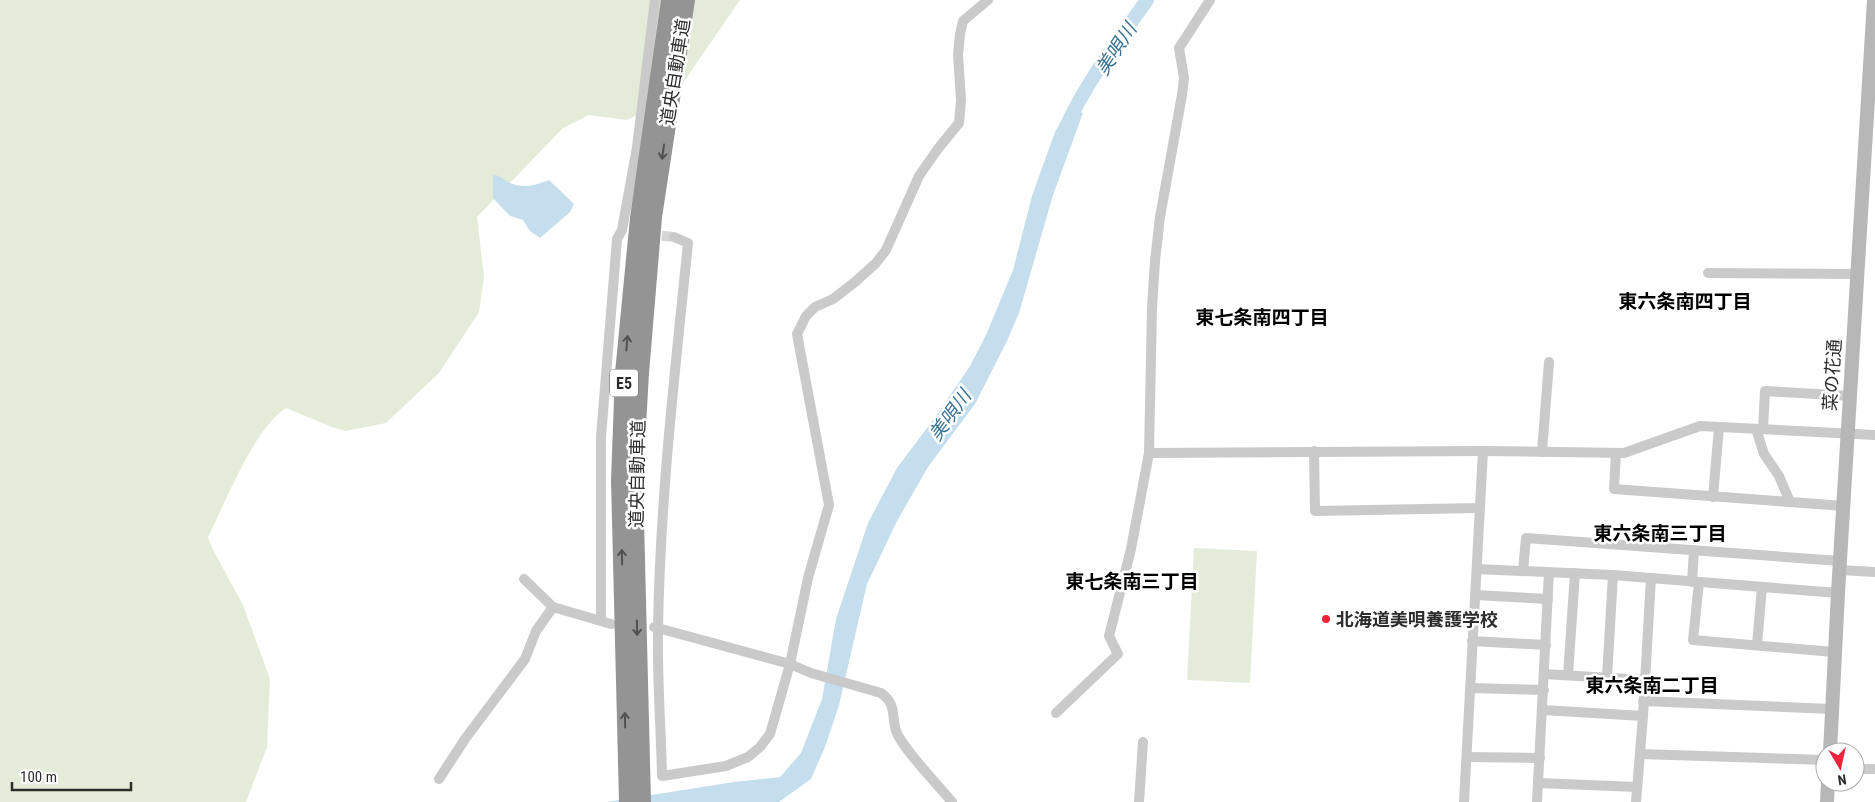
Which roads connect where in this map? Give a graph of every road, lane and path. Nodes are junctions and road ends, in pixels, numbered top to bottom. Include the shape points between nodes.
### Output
1 (655, 0) edge
2 (670, 0) edge
3 (686, 0) edge
4 (988, 0) edge
5 (1210, 0) edge
6 (1874, 0) edge
7 (1874, 36) edge
8 (674, 237) tunnel mouth
9 (1708, 273) dead end
10 (1858, 274) junction
11 (1549, 362) dead end
12 (1850, 396) junction
13 (1719, 427) junction
14 (1759, 429) junction
15 (1847, 434) junction
16 (1875, 435) edge
17 (1314, 451) junction
18 (1483, 451) junction
19 (1542, 452) junction
20 (1616, 452) junction
21 (1149, 453) junction
22 (1713, 497) junction
23 (1790, 502) junction
24 (1844, 506) junction
25 (1479, 508) junction
26 (1694, 550) junction
27 (1840, 566) junction
28 (1476, 569) junction
29 (1523, 571) junction
30 (1549, 572) junction
31 (1875, 572) edge
32 (1576, 573) junction
33 (1614, 575) junction
34 (1651, 578) junction
35 (524, 579) dead end
36 (1696, 582) junction
37 (1762, 587) junction
38 (1838, 593) junction
39 (1475, 595) junction
40 (1548, 599) junction
41 (553, 607) junction
42 (601, 620) junction
43 (611, 624) dead end
44 (656, 629) junction
45 (1472, 641) junction
46 (1546, 645) junction
47 (1757, 645) junction
48 (1834, 652) junction
49 (790, 664) junction
50 (1544, 674) junction
51 (1568, 675) junction
52 (1607, 678) junction
53 (1645, 680) junction
54 (1470, 688) junction
55 (1544, 690) junction
56 (1643, 701) junction
57 (1543, 710) junction
58 (1831, 710) junction
59 (1056, 713) dead end
60 (1643, 716) junction
61 (1143, 742) dead end
62 (1830, 742) edge
63 (1640, 754) junction
64 (1467, 757) junction
65 (1540, 758) junction
66 (1815, 760) edge
67 (633, 768) junction
68 (439, 779) dead end
69 (1538, 783) junction
70 (1637, 787) junction
71 (628, 802) edge
72 (642, 802) edge
73 (952, 802) edge
74 (1140, 802) edge
75 (1464, 802) edge
76 (1537, 802) edge
77 (1636, 802) edge

1 - 42 street via 627,231 617,238 601,437
67 -> 2 highway, 道央自動車道 / E5 via 620,480 624,373 639,218
3 -> 67 highway, 道央自動車道 / E5 via 653,217 640,373 634,478
4 - 49 street via 964,21 960,34 959,123 919,176 886,250 855,282 833,299 815,307 797,334 829,506 808,578
5 - 21 street via 1179,48 1184,78 1155,260
6 - 7 street, 菜の花通
7 - 10 street, 菜の花通
8 - 44 street via 688,243
9 - 10 street
10 - 12 street, 菜の花通
11 - 19 street
12 - 14 street via 1765,391
12 - 15 street, 菜の花通
13 - 14 street
13 - 20 street via 1700,426 1624,454
13 - 22 street
14 - 15 street
14 - 23 street via 1764,454 1779,476
15 - 16 street
15 - 24 street, 菜の花通
17 - 18 street
17 - 21 street
17 - 25 street via 1315,510
18 - 19 street
18 - 25 street
19 - 20 street
20 - 22 street via 1614,489
21 - 59 street via 1132,549 1109,636 1118,654
22 - 23 street
23 - 24 street
24 - 27 street, 菜の花通
25 - 28 street
26 - 27 street
26 - 29 street via 1526,538
26 - 36 street
27 - 31 street
27 - 38 street, 菜の花通
28 - 29 street
28 - 39 street
29 - 30 street
30 - 32 street
30 - 40 street
32 - 33 street
32 - 51 street
33 - 34 street
33 - 52 street
34 - 36 street
34 - 53 street
35 - 41 street
36 - 37 street
36 - 47 street via 1693,640
37 - 38 street
37 - 47 street
38 - 48 street, 菜の花通
39 - 40 street
39 - 45 street
40 - 46 street
41 - 42 street
41 - 68 street via 536,632 525,660
42 - 43 street
44 - 49 street
44 - 49 street via 662,776 726,766 748,757 760,747 770,734
45 - 46 street
45 - 54 street
46 - 50 street
47 - 48 street
48 - 58 street, 菜の花通
49 - 73 street via 881,693 889,699 900,740
50 - 51 street
50 - 55 street
51 - 52 street
52 - 53 street
53 - 56 street
54 - 55 street
54 - 64 street
55 - 57 street
56 - 58 street
56 - 60 street
57 - 60 street
57 - 65 street
58 - 62 street, 菜の花通
60 - 63 street
61 - 74 street
63 - 66 street
63 - 70 street
64 - 65 street
64 - 75 street
65 - 69 street
67 - 71 highway, 道央自動車道 / E5
67 - 72 highway, 道央自動車道 / E5
69 - 70 street
69 - 76 street
70 - 77 street

